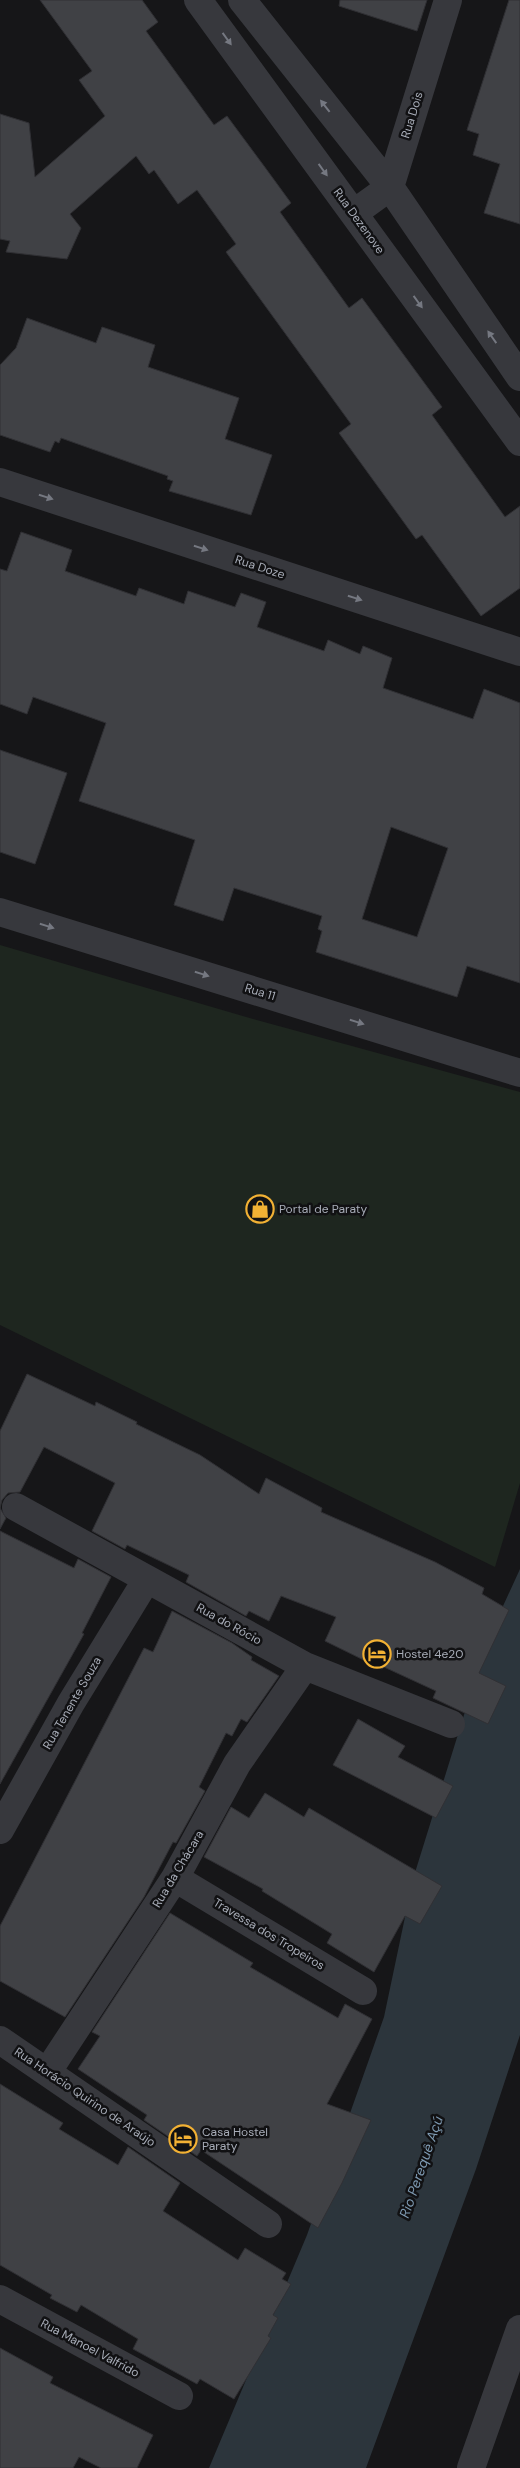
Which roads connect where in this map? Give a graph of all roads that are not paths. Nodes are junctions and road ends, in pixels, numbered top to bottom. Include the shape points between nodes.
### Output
1 (198, 0) edge
2 (242, 0) edge
3 (448, 0) edge
4 (390, 187) junction
5 (354, 213) junction
6 (520, 377) edge
7 (520, 442) edge
8 (0, 482) edge
9 (520, 652) edge
10 (0, 912) edge
11 (520, 1073) edge
12 (16, 1507) dead end
13 (147, 1579) junction
14 (305, 1666) junction
15 (451, 1724) dead end
16 (0, 1830) edge
17 (175, 1878) junction
18 (363, 1991) dead end
19 (0, 2040) edge
20 (48, 2071) junction
21 (268, 2224) dead end
22 (0, 2299) edge
23 (520, 2330) edge
24 (179, 2396) dead end
25 (471, 2468) edge

1 -> 5 street, Rua Dezenove
4 -> 2 street
3 - 4 street, Rua Dois
4 - 5 street
6 -> 4 street
5 -> 7 street, Rua Dezenove
8 -> 9 street, Rua Doze
10 -> 11 street, Rua 11
12 - 13 street, Rua do Rócio
13 - 14 street, Rua do Rócio
13 - 16 street, Rua Tenente Souza via 71,1703
14 - 15 street, Rua do Rócio
14 - 17 street, Rua da Chácara via 237,1764
17 - 18 street, Travessa dos Tropeiros
17 - 20 street, Rua da Chácara
19 - 20 street, Rua Horácio Quirino de Araújo
20 - 21 street, Rua Horácio Quirino de Araújo
22 - 24 street, Rua Manoel Valfrido
23 - 25 street

